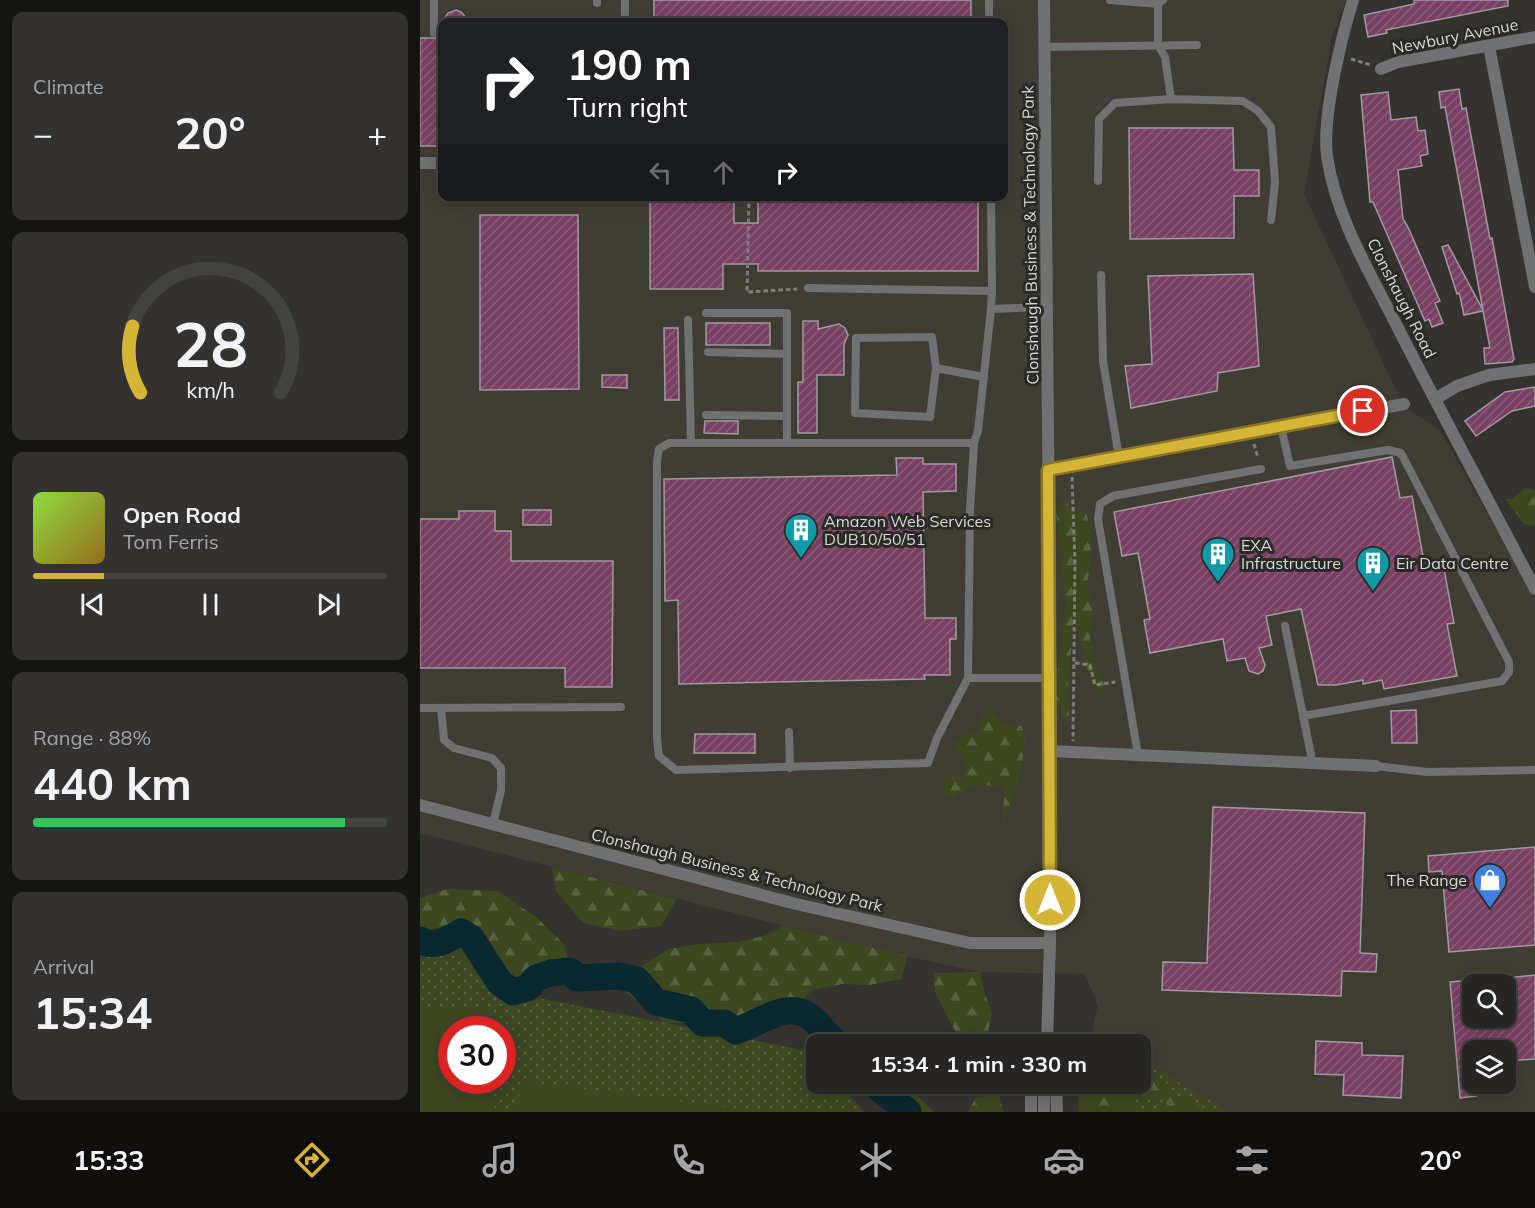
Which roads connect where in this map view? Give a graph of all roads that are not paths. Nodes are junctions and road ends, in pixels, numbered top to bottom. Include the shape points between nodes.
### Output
1 (434, 0) edge
2 (625, 0) edge
3 (989, 0) edge
4 (1044, 0) edge
5 (1110, 0) edge
6 (1353, 0) edge
7 (1161, 2) edge
8 (625, 18) edge
9 (989, 18) edge
10 (434, 33) dead end
11 (1535, 37) edge
12 (1158, 45) junction
13 (1197, 45) dead end
14 (1489, 46) junction
15 (1045, 47) junction
16 (1381, 69) road end
17 (1172, 99) junction
18 (420, 163) edge
19 (438, 163) edge
20 (1098, 181) dead end
21 (991, 201) edge
22 (1271, 220) dead end
23 (1101, 275) dead end
24 (1535, 287) edge
25 (808, 288) road end
26 (992, 291) junction
27 (1047, 307) junction
28 (991, 309) junction
29 (706, 313) dead end
30 (688, 320) dead end
31 (708, 351) dead end
32 (787, 354) junction
33 (936, 368) junction
34 (1535, 369) edge
35 (984, 377) junction
36 (1435, 399) junction
37 (1404, 404) dead end
38 (706, 414) dead end
39 (787, 416) junction
40 (1281, 427) junction
41 (691, 443) junction
42 (787, 443) junction
43 (974, 443) junction
44 (1119, 457) junction
45 (1261, 468) road end
46 (1048, 470) junction
47 (1535, 589) edge
48 (1285, 626) dead end
49 (968, 678) junction
50 (1050, 678) junction
51 (621, 706) dead end
52 (420, 708) edge
53 (441, 708) junction
54 (1303, 716) junction
55 (789, 732) dead end
56 (1051, 751) junction
57 (1138, 755) junction
58 (1310, 763) junction
59 (1376, 766) joint
60 (790, 768) junction
61 (1535, 770) edge
62 (420, 805) edge
63 (493, 824) junction
64 (1050, 943) junction
65 (1047, 1034) edge
66 (1031, 1094) edge
67 (1044, 1094) edge
68 (1056, 1094) edge
69 (1031, 1112) edge
70 (1044, 1112) edge
71 (1057, 1112) edge

1 - 10 lane
2 - 8 lane
3 - 9 lane
4 - 15 street, Clonshaugh Business & Technology Park
5 - 7 lane
6 - 36 street, Clonshaugh Road via 1329,115 1327,154 1335,192 1359,253
7 - 12 lane
11 - 14 street, Newbury Avenue
12 - 13 lane
12 - 15 lane
12 - 17 lane via 1165,57
14 - 16 street, Newbury Avenue via 1398,62
14 - 24 street
15 - 27 street, Clonshaugh Business & Technology Park
17 - 20 lane via 1115,104 1099,119
17 - 22 lane via 1243,101 1258,111 1271,127 1274,145
18 - 19 street
21 - 26 lane
23 - 44 lane via 1103,361
25 - 26 lane
26 - 28 lane
27 - 28 lane
27 - 46 street, Clonshaugh Business & Technology Park
28 - 35 lane
29 - 32 lane via 787,313
30 - 41 lane
31 - 32 lane
32 - 39 lane
33 - 33 lane via 932,337 856,338 855,413 930,417
33 - 35 lane
34 - 36 street via 1489,375
35 - 43 lane
36 - 47 street, Clonshaugh Road
37 - 40 street
38 - 39 lane
39 - 42 lane
40 - 44 street
40 - 54 lane via 1290,466 1388,450 1401,453 1509,662 1509,672 1502,681
41 - 42 lane
41 - 60 lane via 669,443 659,449 657,460 659,756 676,770
42 - 43 lane
43 - 49 lane
44 - 46 street
45 - 57 lane via 1113,496 1100,504 1098,519
46 - 50 street, Clonshaugh Business & Technology Park
48 - 54 lane
49 - 50 lane
49 - 60 lane via 928,763
50 - 56 street, Clonshaugh Business & Technology Park
51 - 53 lane
52 - 53 lane
53 - 63 lane via 444,740 454,748 492,758 501,768 501,790
54 - 58 lane
55 - 60 lane
56 - 57 street
56 - 64 street, Clonshaugh Business & Technology Park
57 - 58 street
58 - 59 street
59 - 61 lane via 1427,772
62 - 63 street, Clonshaugh Business & Technology Park
63 - 64 street, Clonshaugh Business & Technology Park via 796,904 970,943
64 - 65 street, Clonshaugh Business & Technology Park
66 - 69 street
67 - 70 street
68 - 71 street

